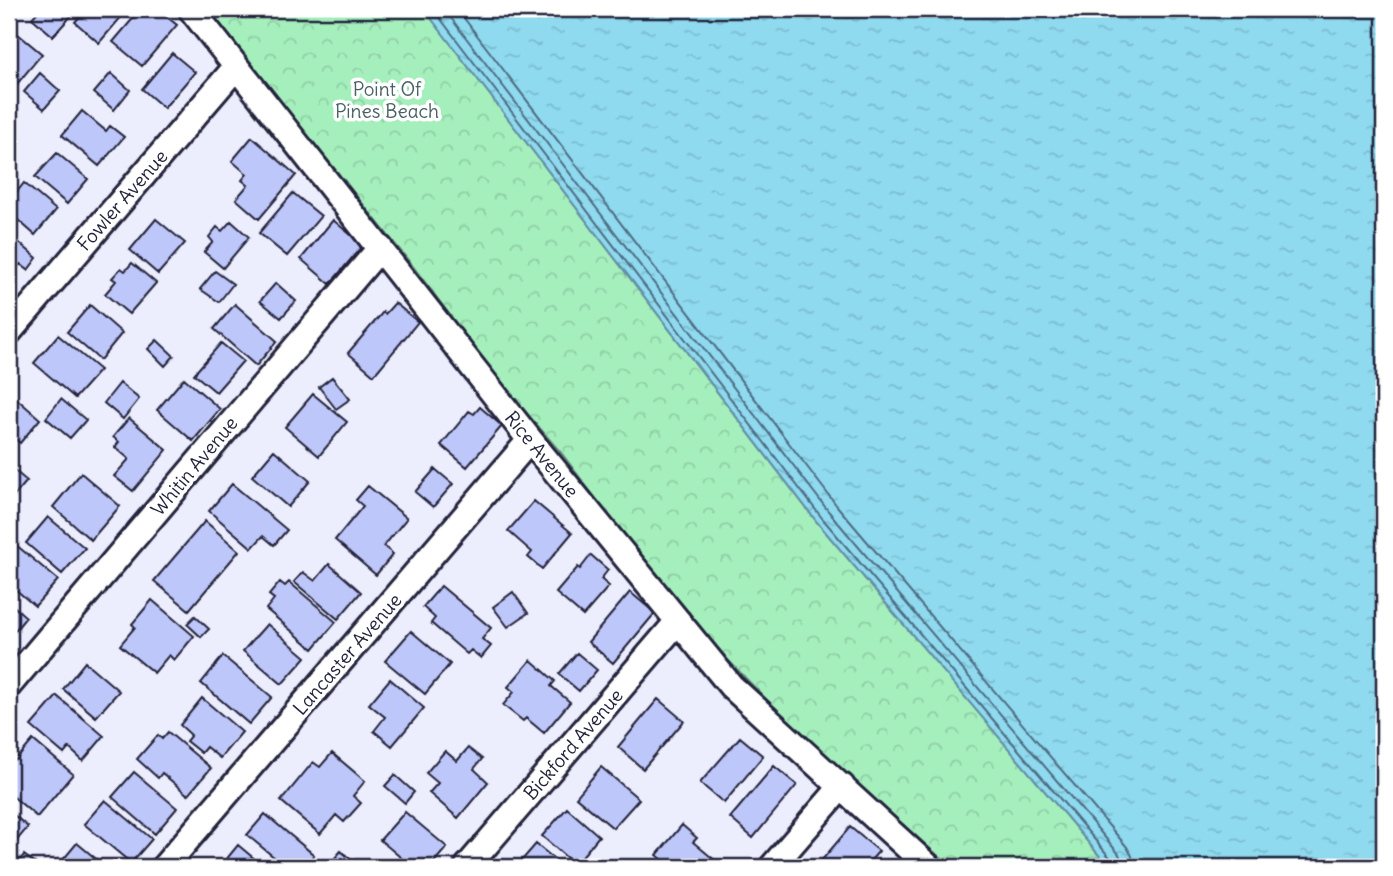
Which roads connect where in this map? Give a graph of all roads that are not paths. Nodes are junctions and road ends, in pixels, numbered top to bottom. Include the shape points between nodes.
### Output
1 (191, 9) edge
2 (236, 67) junction
3 (380, 248) junction
4 (9, 332) edge
5 (530, 440) junction
6 (678, 621) junction
7 (9, 685) edge
8 (842, 786) junction
9 (164, 867) edge
10 (467, 867) edge
11 (772, 867) edge
12 (929, 867) edge

1 - 2 street, Rice Avenue
2 - 3 street, Rice Avenue
2 - 4 street, Fowler Avenue
3 - 5 street, Rice Avenue
3 - 7 street, Whitin Avenue
5 - 6 street, Rice Avenue
5 - 9 street, Lancaster Avenue
6 - 8 street, Rice Avenue via 731,686
6 - 10 street, Bickford Avenue
8 - 11 street
8 - 12 street, Rice Avenue

